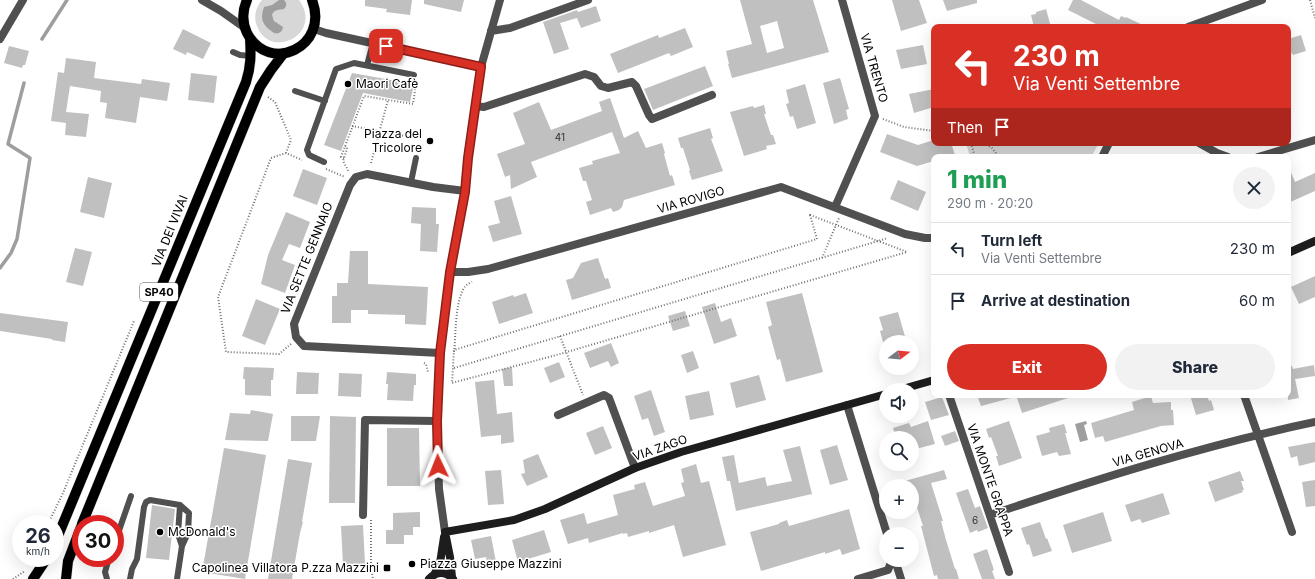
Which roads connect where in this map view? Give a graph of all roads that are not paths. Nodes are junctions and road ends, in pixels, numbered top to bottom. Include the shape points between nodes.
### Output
1 (23, 0) edge
2 (202, 0) edge
3 (247, 0) edge
4 (312, 0) edge
5 (500, 0) edge
6 (588, 0) edge
7 (842, 0) edge
8 (1262, 0) edge
9 (1196, 24) edge
10 (245, 28) junction
11 (314, 29) junction
12 (491, 31) junction
13 (250, 38) junction
14 (0, 39) edge
15 (372, 43) junction
16 (233, 52) dead end
17 (284, 53) junction
18 (251, 56) junction
19 (367, 65) junction
20 (481, 67) junction
21 (414, 75) road end
22 (295, 91) dead end
23 (712, 96) dead end
24 (325, 101) junction
25 (475, 106) junction
26 (1315, 140) edge
27 (1204, 146) edge
28 (1220, 154) edge
29 (1268, 154) edge
30 (416, 158) dead end
31 (324, 162) dead end
32 (411, 182) junction
33 (465, 192) junction
34 (839, 208) junction
35 (931, 238) edge
36 (1315, 241) edge
37 (1291, 252) edge
38 (450, 272) junction
39 (440, 353) junction
40 (931, 381) edge
41 (919, 384) edge
42 (879, 396) edge
43 (950, 398) edge
44 (1245, 398) edge
45 (847, 405) junction
46 (558, 415) dead end
47 (437, 421) junction
48 (1315, 422) edge
49 (1258, 435) junction
50 (635, 468) junction
51 (131, 496) dead end
52 (180, 504) junction
53 (86, 515) edge
54 (367, 515) road end
55 (990, 515) junction
56 (124, 516) edge
57 (64, 521) edge
58 (885, 527) edge
59 (445, 532) junction
60 (1292, 532) dead end
61 (182, 546) junction
62 (72, 551) edge
63 (38, 567) edge
64 (106, 567) edge
65 (890, 567) edge
66 (896, 567) edge
67 (1009, 572) dead end
68 (30, 576) edge
69 (431, 577) edge
70 (452, 578) edge
71 (43, 579) edge
72 (66, 579) edge
73 (107, 579) edge
74 (130, 579) edge
75 (176, 579) edge
76 (858, 579) edge
77 (901, 579) edge

1 - 14 street
2 - 10 street
3 - 10 main road, SP40 via 243,18
4 - 11 main road, SP40 via 316,10
5 - 12 street
6 - 12 street via 510,28
7 - 34 street, VIA TRENTO via 875,116
8 - 9 street
10 - 13 main road, SP40
11 - 15 street
11 - 17 main road, SP40 via 303,45
12 - 20 street
13 - 17 main road, SP40 via 265,50
13 - 18 main road, VIA DEI VIVAI / SP40
15 - 19 lane
15 - 20 street
16 - 18 lane
17 - 53 main road, SP40 via 260,88
18 - 57 main road, VIA DEI VIVAI / SP40 via 246,82
19 - 21 lane
19 - 24 lane via 354,63 336,69
20 - 25 street
22 - 24 lane
23 - 25 street via 652,119 632,82 608,88 601,86 594,77 585,74 484,107
24 - 31 lane via 308,150 309,155
25 - 33 street
26 - 29 street
27 - 28 street
30 - 32 lane
32 - 33 street
32 - 39 street, VIA SETTE GENNAIO via 366,174 353,180 294,324 296,337 304,346
33 - 38 street
34 - 35 street, VIA ROVIGO via 905,234
34 - 38 street, VIA ROVIGO via 781,187 488,269
36 - 37 street
38 - 39 street
39 - 47 street
40 - 41 street
42 - 45 street, VIA ZAGO
43 - 55 street, VIA MONTE GRAPPA
44 - 49 street
45 - 50 street, VIA ZAGO via 681,452
45 - 58 street
46 - 50 street via 604,395 609,398
47 - 54 street via 365,420
47 - 59 street via 439,489
48 - 49 street, VIA GENOVA
49 - 55 street, VIA GENOVA via 1113,475
49 - 60 street
50 - 59 street, VIA ZAGO via 545,509 514,520
51 - 56 lane
52 - 61 lane via 178,534
52 - 61 lane via 188,513 188,533
52 - 74 lane via 150,500 146,502 138,559
55 - 67 street, VIA MONTE GRAPPA
59 - 69 street via 440,563
59 - 70 street
61 - 75 lane
62 - 72 main road
63 - 68 main road
64 - 73 lane via 104,572
65 - 76 street via 888,570
66 - 77 street
68 - 71 main road
69 - 70 street via 443,573

